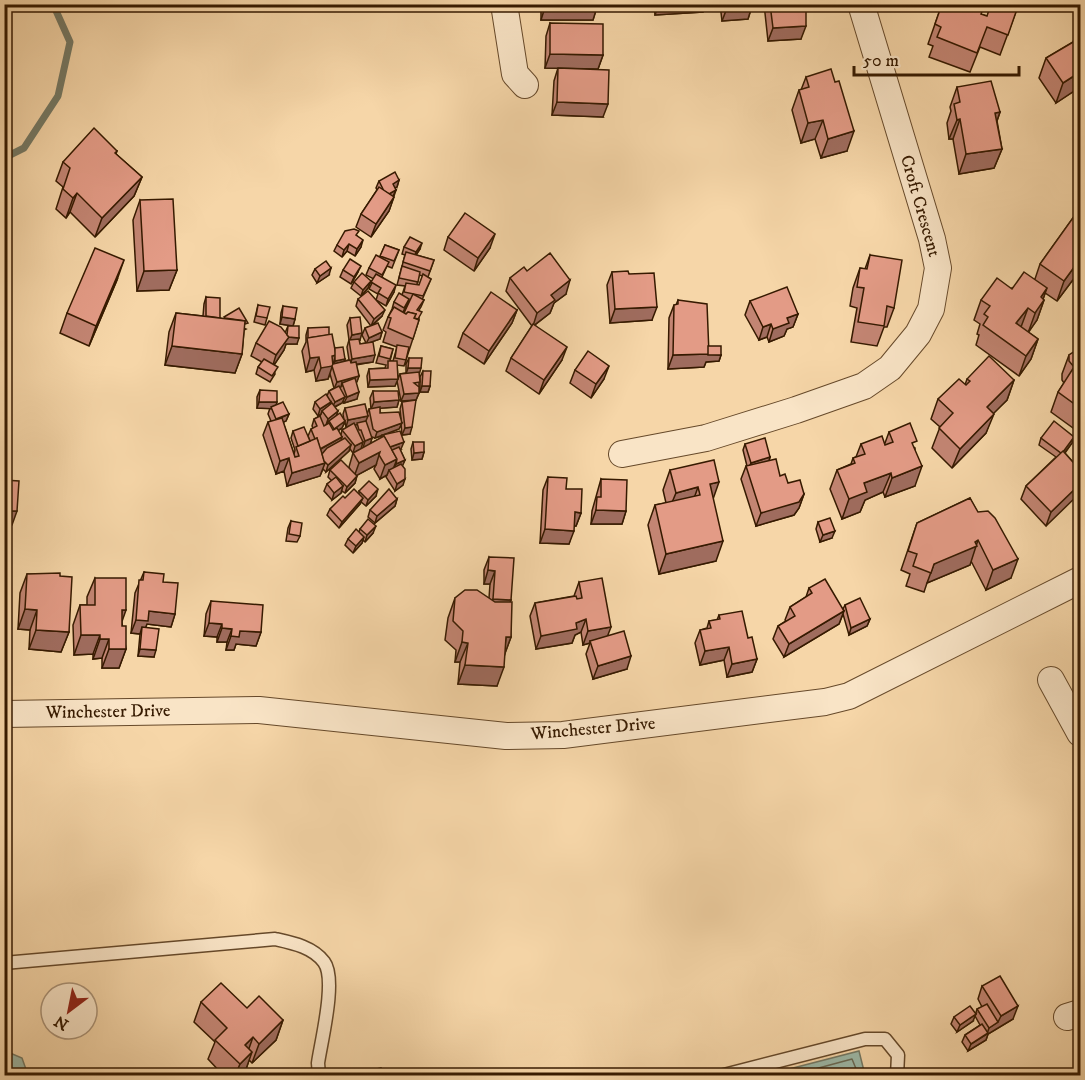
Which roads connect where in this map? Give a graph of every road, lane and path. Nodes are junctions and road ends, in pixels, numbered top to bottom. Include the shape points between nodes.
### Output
1 (504, 4) edge
2 (861, 4) edge
3 (525, 85) dead end
4 (622, 454) dead end
5 (1080, 580) edge
6 (1051, 680) dead end
7 (4, 714) edge
8 (1080, 734) edge
9 (4, 963) edge
10 (319, 1076) edge
11 (720, 1076) edge
12 (897, 1076) edge

1 - 3 street via 515,74
2 - 4 street, Croft Crescent via 938,268 931,309 918,334 891,368 864,386 706,438
5 - 7 street, Winchester Drive via 849,696 563,735 506,736 259,710
6 - 8 street
9 - 10 lane via 275,939 310,949 326,963 330,982
11 - 12 lane via 865,1039 885,1039 898,1055

